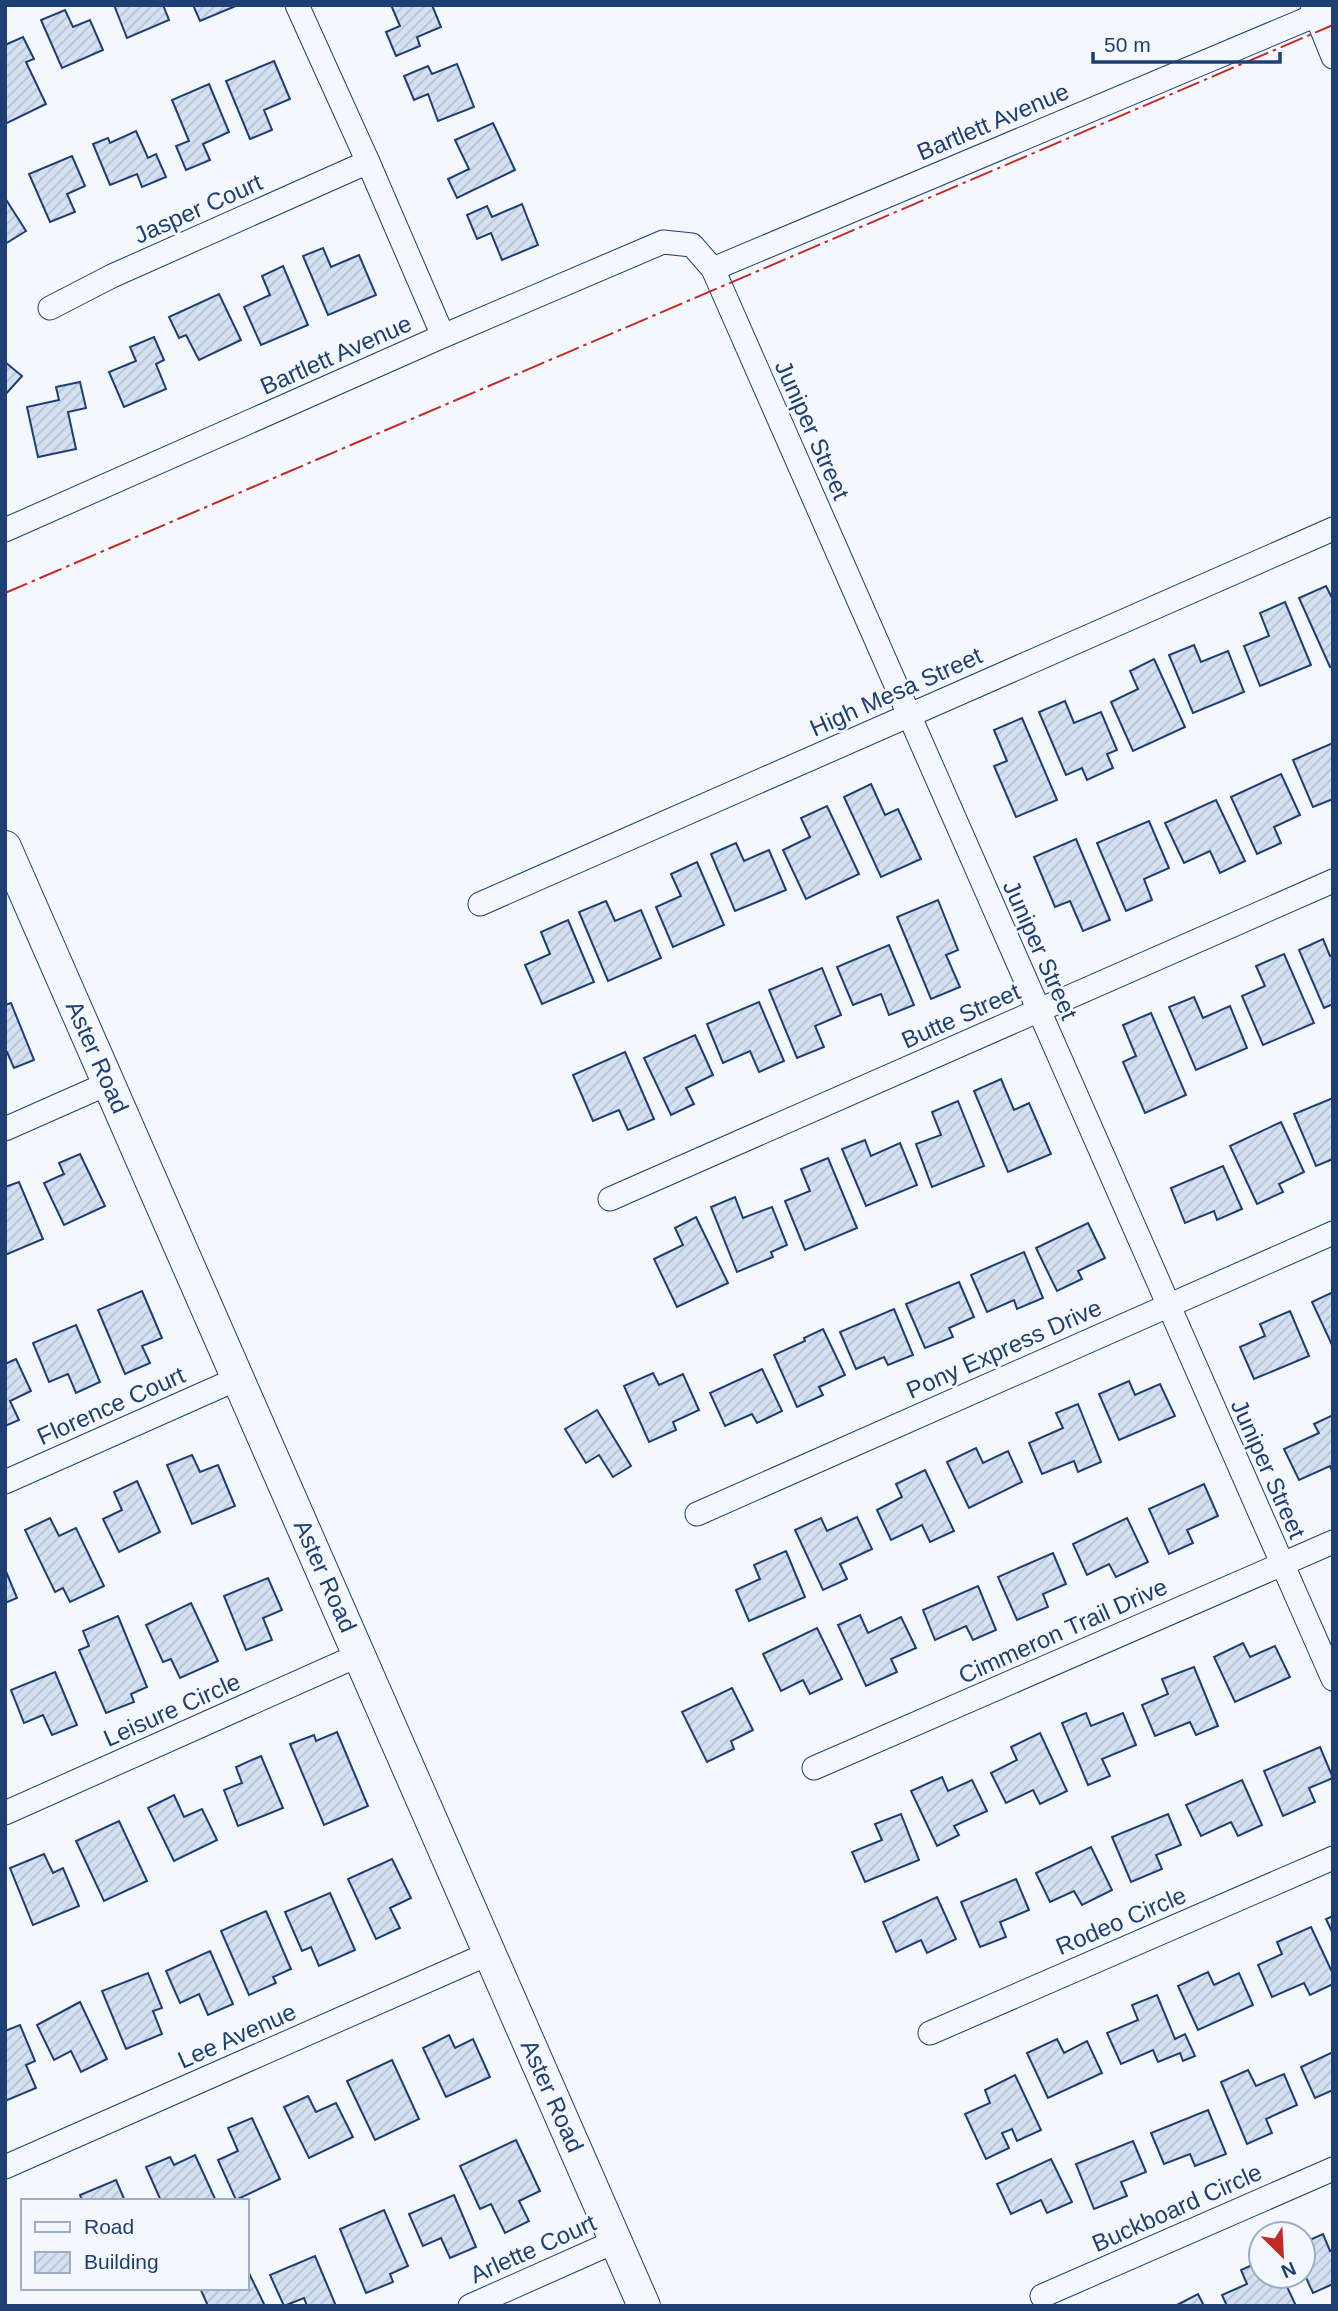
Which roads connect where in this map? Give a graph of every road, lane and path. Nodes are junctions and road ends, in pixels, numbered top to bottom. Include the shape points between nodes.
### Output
1 (298, 5) edge
2 (1321, 9) edge
3 (1333, 57) edge
4 (368, 162) junction
5 (692, 246) joint
6 (713, 269) junction
7 (50, 308) dead end
8 (443, 336) junction
9 (1333, 529) edge
10 (5, 530) edge
11 (908, 716) junction
12 (5, 847) edge
13 (1333, 881) edge
14 (480, 905) dead end
15 (1038, 1010) junction
16 (109, 1083) junction
17 (5, 1129) edge
18 (610, 1199) dead end
19 (1333, 1233) edge
20 (1167, 1306) junction
21 (239, 1378) junction
22 (5, 1482) edge
23 (698, 1514) dead end
24 (1333, 1542) edge
25 (1282, 1564) junction
26 (359, 1656) junction
27 (1333, 1679) edge
28 (814, 1768) dead end
29 (5, 1813) edge
30 (1333, 1858) edge
31 (490, 1953) junction
32 (930, 2033) dead end
33 (5, 2167) edge
34 (1333, 2169) edge
35 (616, 2241) junction
36 (1042, 2296) dead end
37 (470, 2306) edge
38 (644, 2306) edge

1 - 4 street
2 - 3 street
2 - 6 street, Bartlett Avenue
4 - 7 street, Jasper Court
4 - 8 street
5 - 6 street, Juniper Street
5 - 8 street, Bartlett Avenue via 663,242
6 - 11 street, Juniper Street
8 - 10 street, Bartlett Avenue
9 - 11 street, High Mesa Street
11 - 14 street, High Mesa Street
11 - 15 street, Juniper Street
12 - 16 main road, Aster Road
13 - 15 street, Butte Street
15 - 18 street, Butte Street
15 - 20 street, Juniper Street
16 - 17 street
16 - 21 main road, Aster Road
19 - 20 street, Pony Express Drive
20 - 23 street, Pony Express Drive
20 - 25 street, Juniper Street
21 - 22 street, Florence Court
21 - 26 main road, Aster Road
24 - 25 street, Cimmeron Trail Drive
25 - 27 street, Juniper Street
25 - 28 street, Cimmeron Trail Drive
26 - 29 street, Leisure Circle
26 - 31 main road, Aster Road
30 - 32 street, Rodeo Circle
31 - 33 street, Lee Avenue
31 - 35 main road, Aster Road
34 - 36 street, Buckboard Circle
35 - 37 street, Arlette Court
35 - 38 main road, Aster Road

